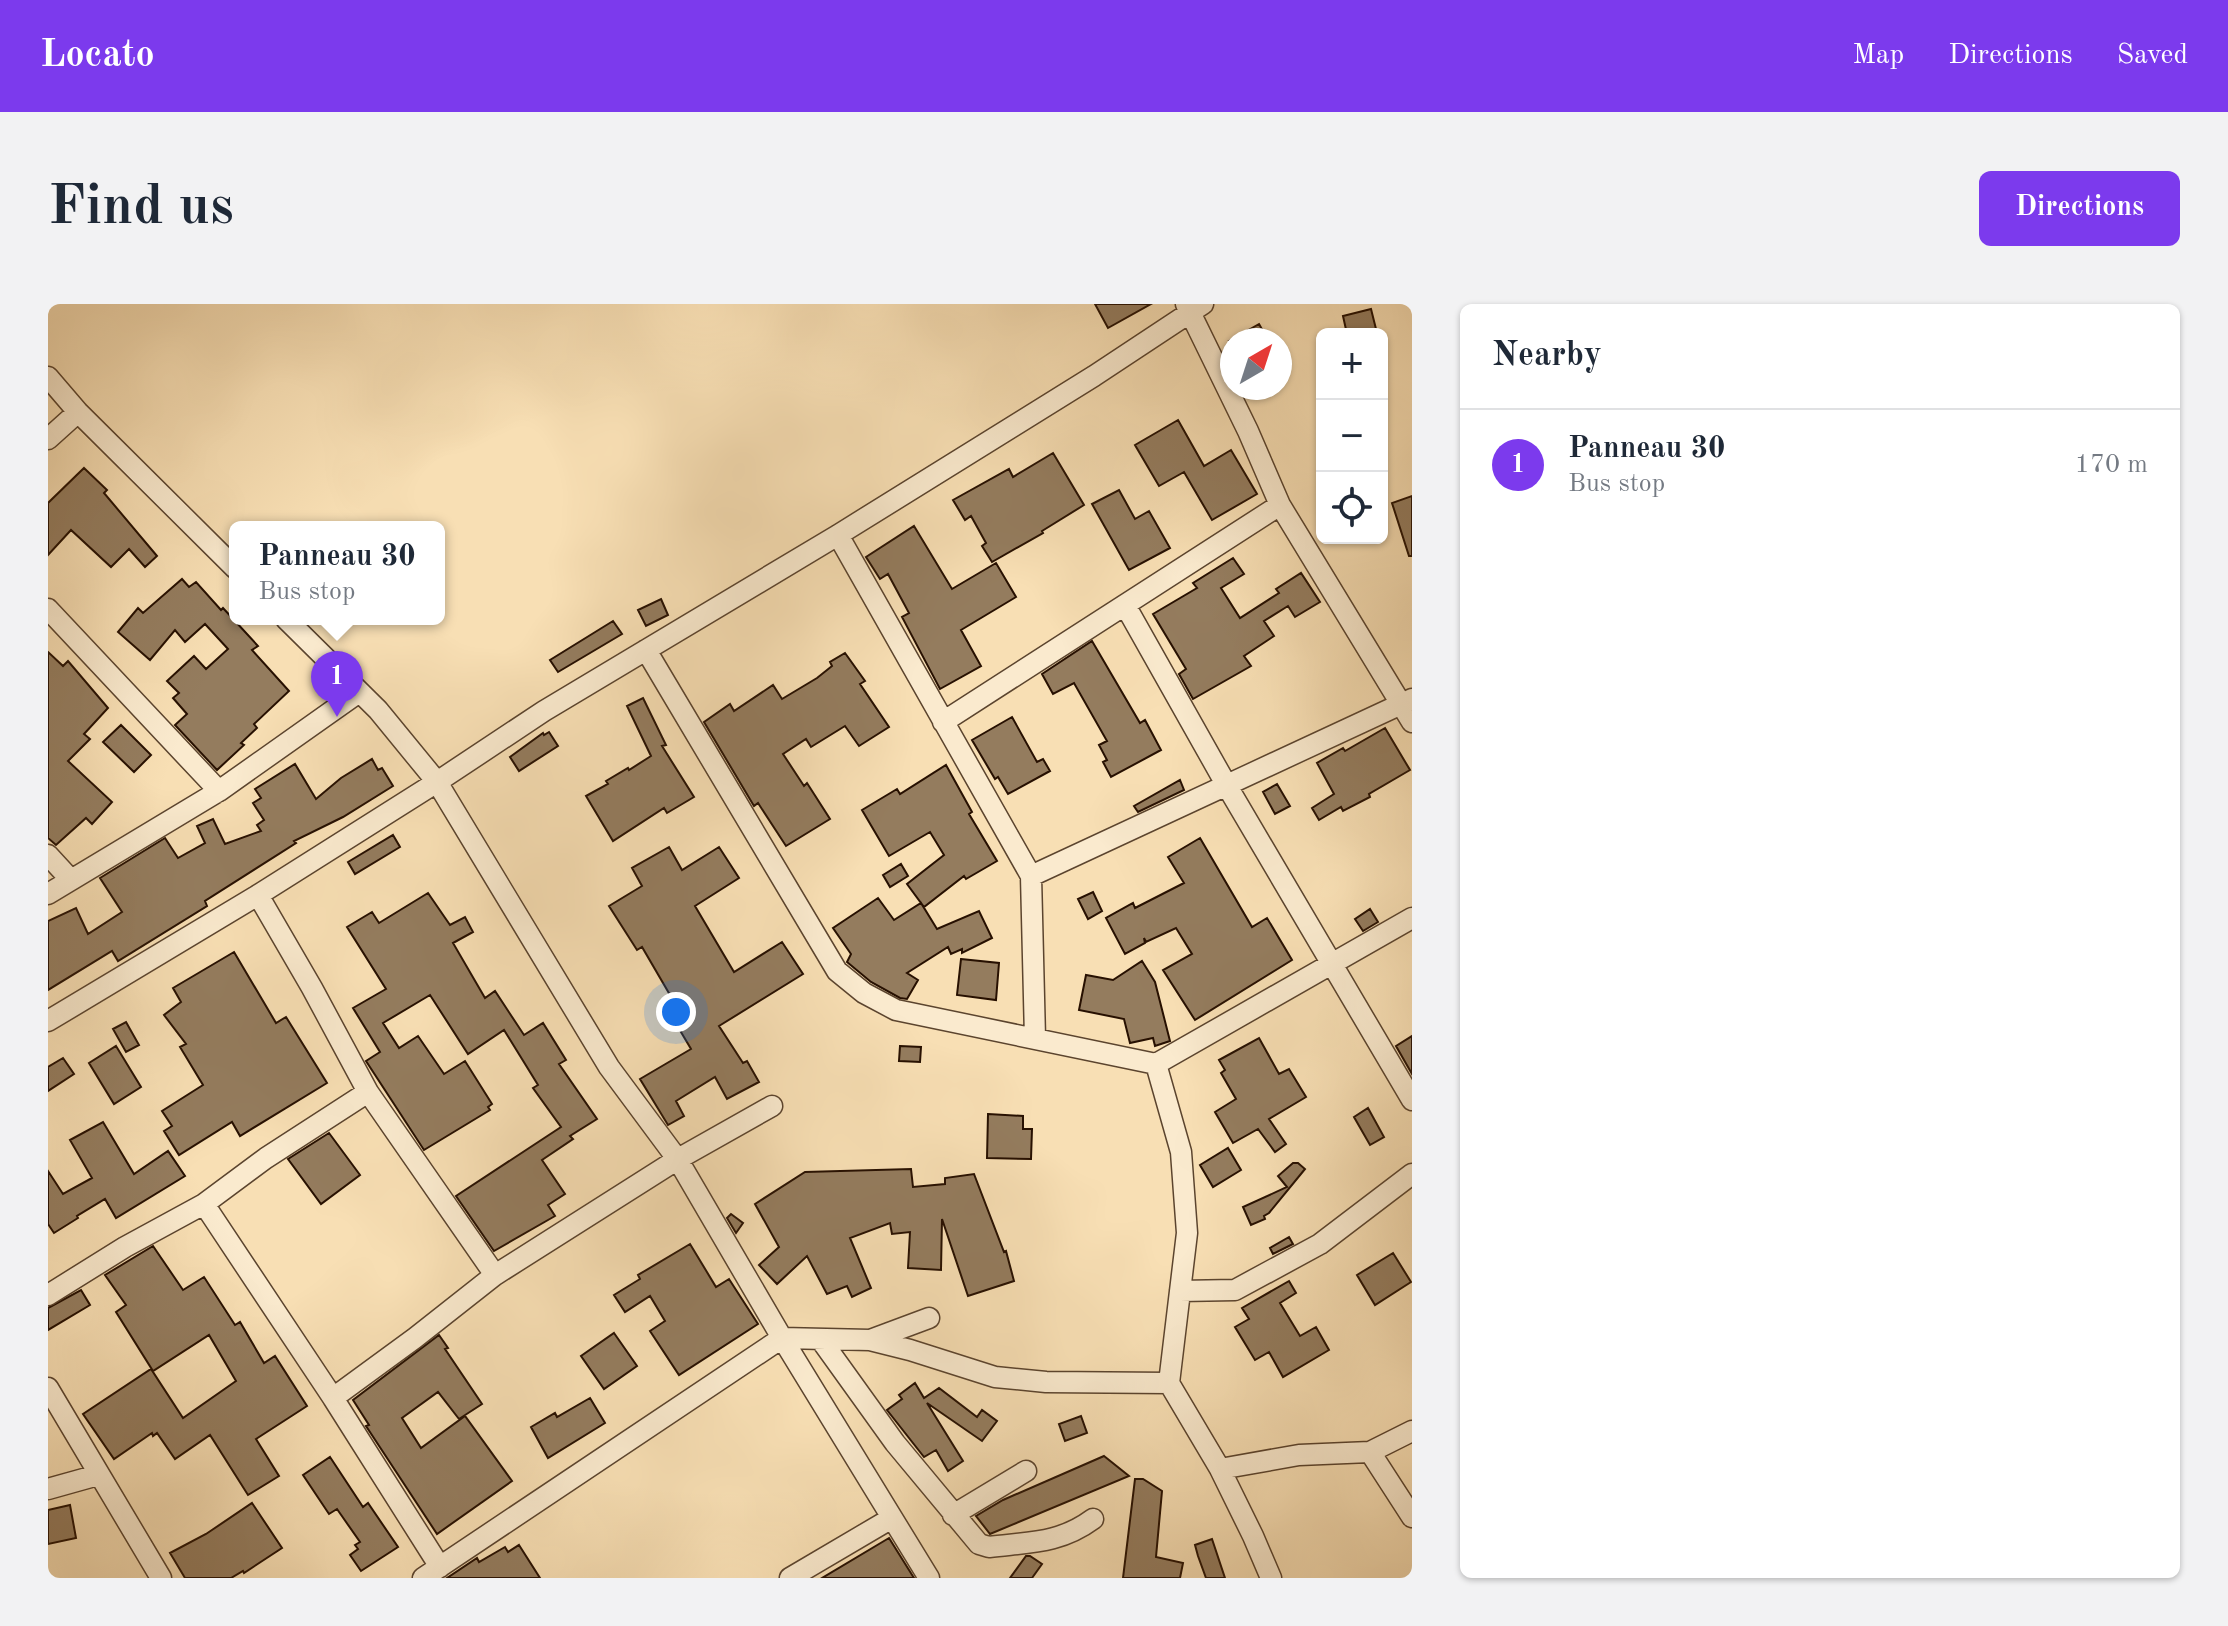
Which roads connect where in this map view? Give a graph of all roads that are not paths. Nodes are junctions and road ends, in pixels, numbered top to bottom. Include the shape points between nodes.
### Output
1 (1193, 307) edge
2 (48, 377) edge
3 (78, 412) junction
4 (48, 439) edge
5 (1280, 505) junction
6 (838, 535) junction
7 (229, 562) edge
8 (1125, 605) junction
9 (48, 609) edge
10 (292, 625) edge
11 (646, 650) junction
12 (359, 692) junction
13 (1408, 709) edge
14 (943, 722) junction
15 (437, 782) junction
16 (1227, 786) junction
17 (219, 791) junction
18 (48, 855) edge
19 (1031, 876) junction
20 (71, 880) junction
21 (48, 894) edge
22 (258, 895) junction
23 (1412, 918) edge
24 (1332, 964) junction
25 (48, 1021) edge
26 (1035, 1038) junction
27 (1156, 1064) junction
28 (368, 1092) junction
29 (1412, 1100) edge
30 (772, 1106) dead end
31 (678, 1159) junction
32 (1412, 1174) edge
33 (204, 1204) junction
34 (495, 1275) junction
35 (1180, 1291) junction
36 (48, 1295) edge
37 (929, 1318) dead end
38 (782, 1338) junction
39 (821, 1340) junction
40 (870, 1340) junction
41 (1169, 1383) junction
42 (48, 1388) edge
43 (333, 1398) junction
44 (1412, 1431) edge
45 (1370, 1452) junction
46 (1220, 1469) junction
47 (1026, 1471) dead end
48 (98, 1475) junction
49 (48, 1489) edge
50 (953, 1515) junction
51 (1412, 1517) edge
52 (892, 1518) junction
53 (1093, 1519) dead end
54 (432, 1572) edge
55 (161, 1578) edge
56 (790, 1578) edge
57 (929, 1578) edge
58 (1271, 1578) edge

1 - 5 street
1 - 6 street
2 - 3 street
3 - 4 street
3 - 7 street
5 - 8 street
5 - 13 street
6 - 11 street
6 - 14 street
8 - 14 street
8 - 16 street
9 - 17 street
10 - 12 street
11 - 15 street
11 - 26 street via 837,971 896,1010
12 - 15 street
12 - 17 street
13 - 16 street
14 - 19 street
15 - 22 street
15 - 31 street via 609,1067
16 - 19 street
16 - 24 street
17 - 20 street
18 - 20 street
19 - 26 street
20 - 21 street
22 - 25 street
22 - 28 street
23 - 24 street
24 - 27 street
24 - 29 street
26 - 27 street
27 - 35 street via 1181,1152 1187,1233
28 - 33 street
28 - 34 street
30 - 31 street
31 - 34 street
31 - 38 street
32 - 35 street via 1320,1244 1235,1290
33 - 36 street
33 - 43 street
34 - 43 street
35 - 41 street
37 - 40 street
38 - 39 street
38 - 52 street
38 - 54 street
39 - 40 street
39 - 50 street
40 - 41 street via 995,1377
41 - 46 street
42 - 48 street
43 - 54 street
44 - 45 street
45 - 46 street via 1299,1455
45 - 51 street
46 - 58 street
47 - 50 street
48 - 49 street
48 - 55 street
50 - 53 street via 972,1539 989,1547 1058,1538
52 - 56 street
52 - 57 street

